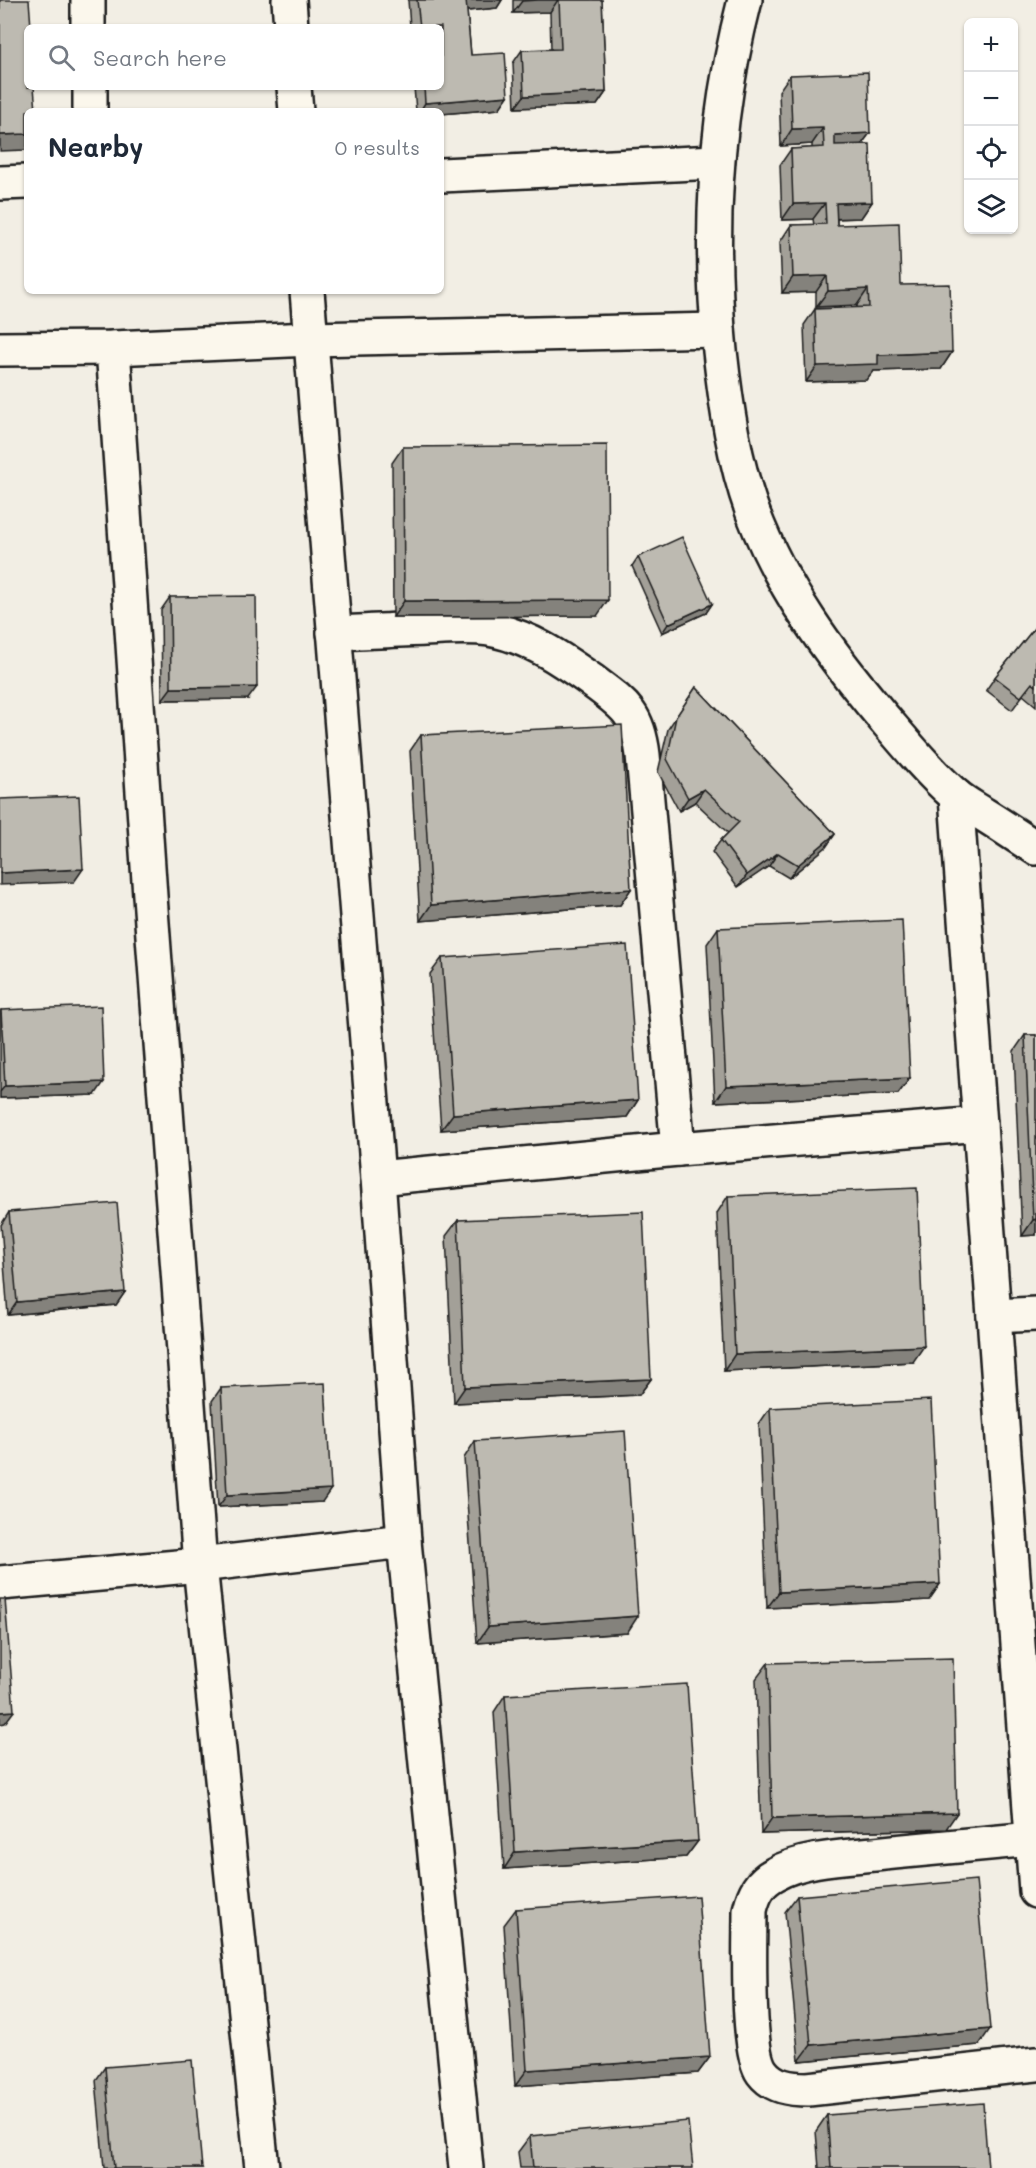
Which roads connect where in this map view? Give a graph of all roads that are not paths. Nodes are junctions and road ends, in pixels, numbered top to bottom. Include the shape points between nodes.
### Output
1 (88, 0) edge
2 (290, 0) edge
3 (745, 0) edge
4 (88, 24) edge
5 (291, 24) edge
6 (90, 90) edge
7 (294, 90) edge
8 (90, 108) edge
9 (296, 108) edge
10 (716, 162) junction
11 (444, 175) edge
12 (24, 182) edge
13 (0, 183) edge
14 (307, 294) edge
15 (718, 330) junction
16 (310, 339) junction
17 (112, 348) junction
18 (0, 349) edge
19 (334, 633) junction
20 (956, 796) junction
21 (1036, 848) edge
22 (980, 1124) junction
23 (678, 1149) junction
24 (378, 1178) junction
25 (1036, 1314) edge
26 (994, 1316) junction
27 (404, 1540) junction
28 (200, 1565) junction
29 (0, 1583) edge
30 (1032, 1839) junction
31 (1036, 1892) edge
32 (1036, 2064) edge
33 (262, 2168) edge
34 (466, 2168) edge

1 - 4 street
2 - 5 street
3 - 10 street via 726,88
6 - 8 street
7 - 9 street
10 - 11 street
10 - 15 street via 713,245
12 - 13 street
14 - 16 street
15 - 16 street
15 - 20 street via 737,460 753,513 777,568 808,621 850,678
16 - 17 street
16 - 19 street
17 - 18 street
17 - 28 street
19 - 23 street via 490,629 551,652 631,714 643,755
19 - 24 street
20 - 21 street
20 - 22 street
22 - 23 street
22 - 26 street
23 - 24 street
24 - 27 street
25 - 26 street
26 - 30 street
27 - 28 street
27 - 34 street
28 - 29 street
28 - 33 street
30 - 31 street
30 - 32 street via 830,1859 775,1874 760,1884 750,1910 752,2024 755,2060 776,2084 790,2089

